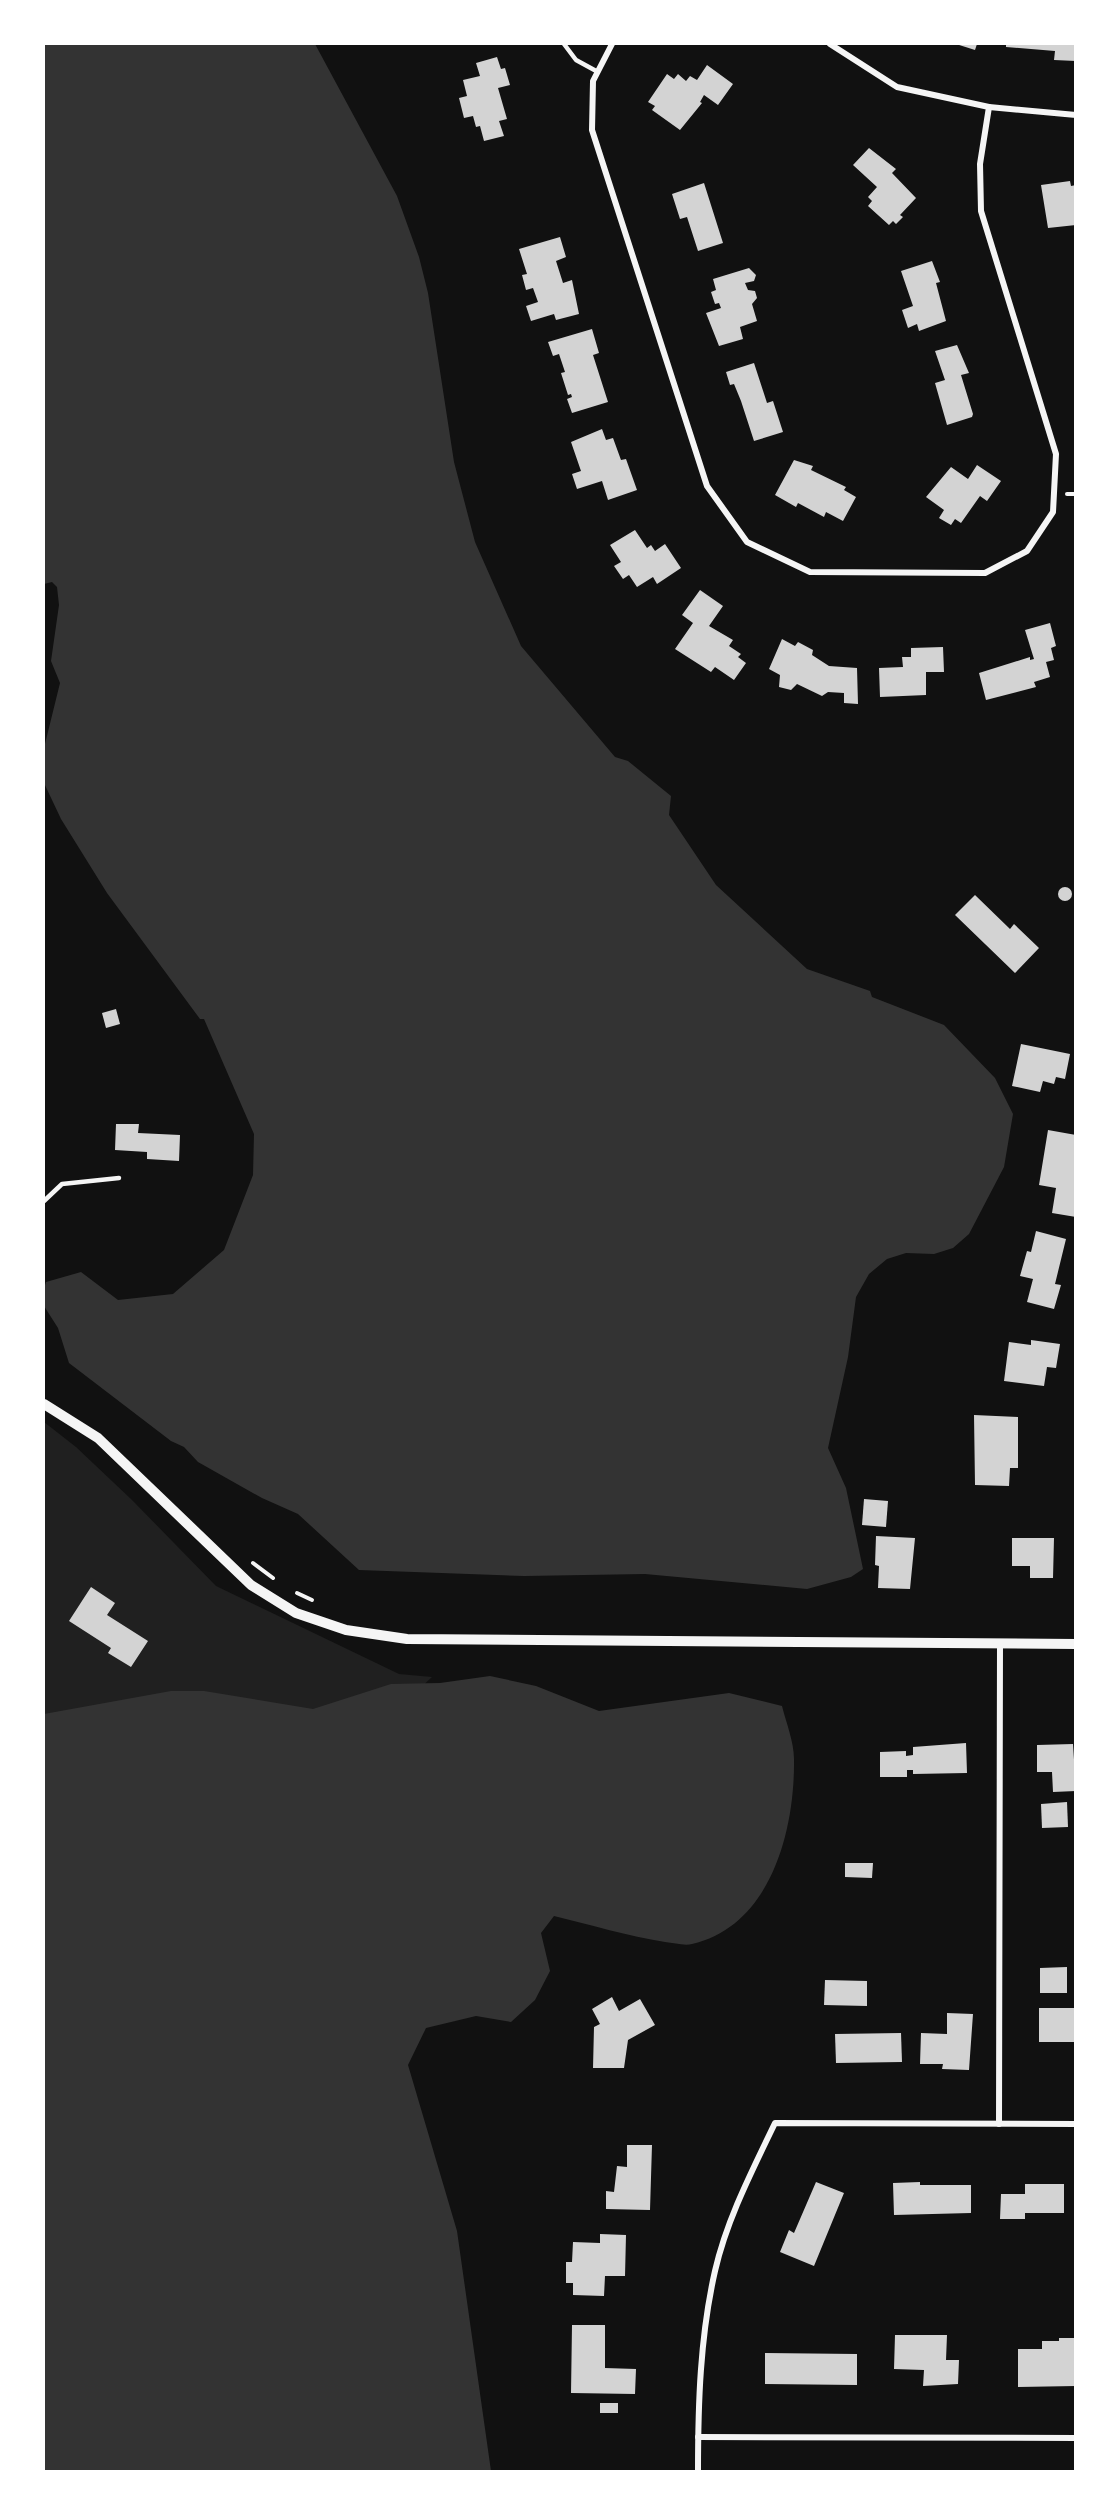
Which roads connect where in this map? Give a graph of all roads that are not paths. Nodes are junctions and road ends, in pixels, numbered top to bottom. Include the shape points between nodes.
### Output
1 (564, 44) edge
2 (612, 44) edge
3 (830, 44) edge
4 (598, 72) junction
5 (988, 107) junction
6 (1076, 115) edge
7 (118, 1178) dead end
8 (44, 1201) edge
9 (44, 1404) edge
10 (1000, 1643) junction
11 (1076, 1644) edge
12 (999, 2124) junction
13 (1076, 2124) edge
14 (698, 2437) junction
15 (1076, 2438) edge
16 (698, 2472) edge

1 - 4 lane via 576,60
2 - 4 street
3 - 5 street via 897,87
4 - 5 street via 593,81 592,130 707,486 747,542 810,572 985,573 1027,551 1053,512 1056,454 981,211 980,164
5 - 6 street
7 - 8 lane via 62,1184
9 - 10 street via 98,1438 251,1585 296,1613 346,1630 407,1639
10 - 11 street
10 - 12 street
12 - 13 street
12 - 14 street via 775,2123 740,2195 715,2270 702,2350
14 - 15 street
14 - 16 street

